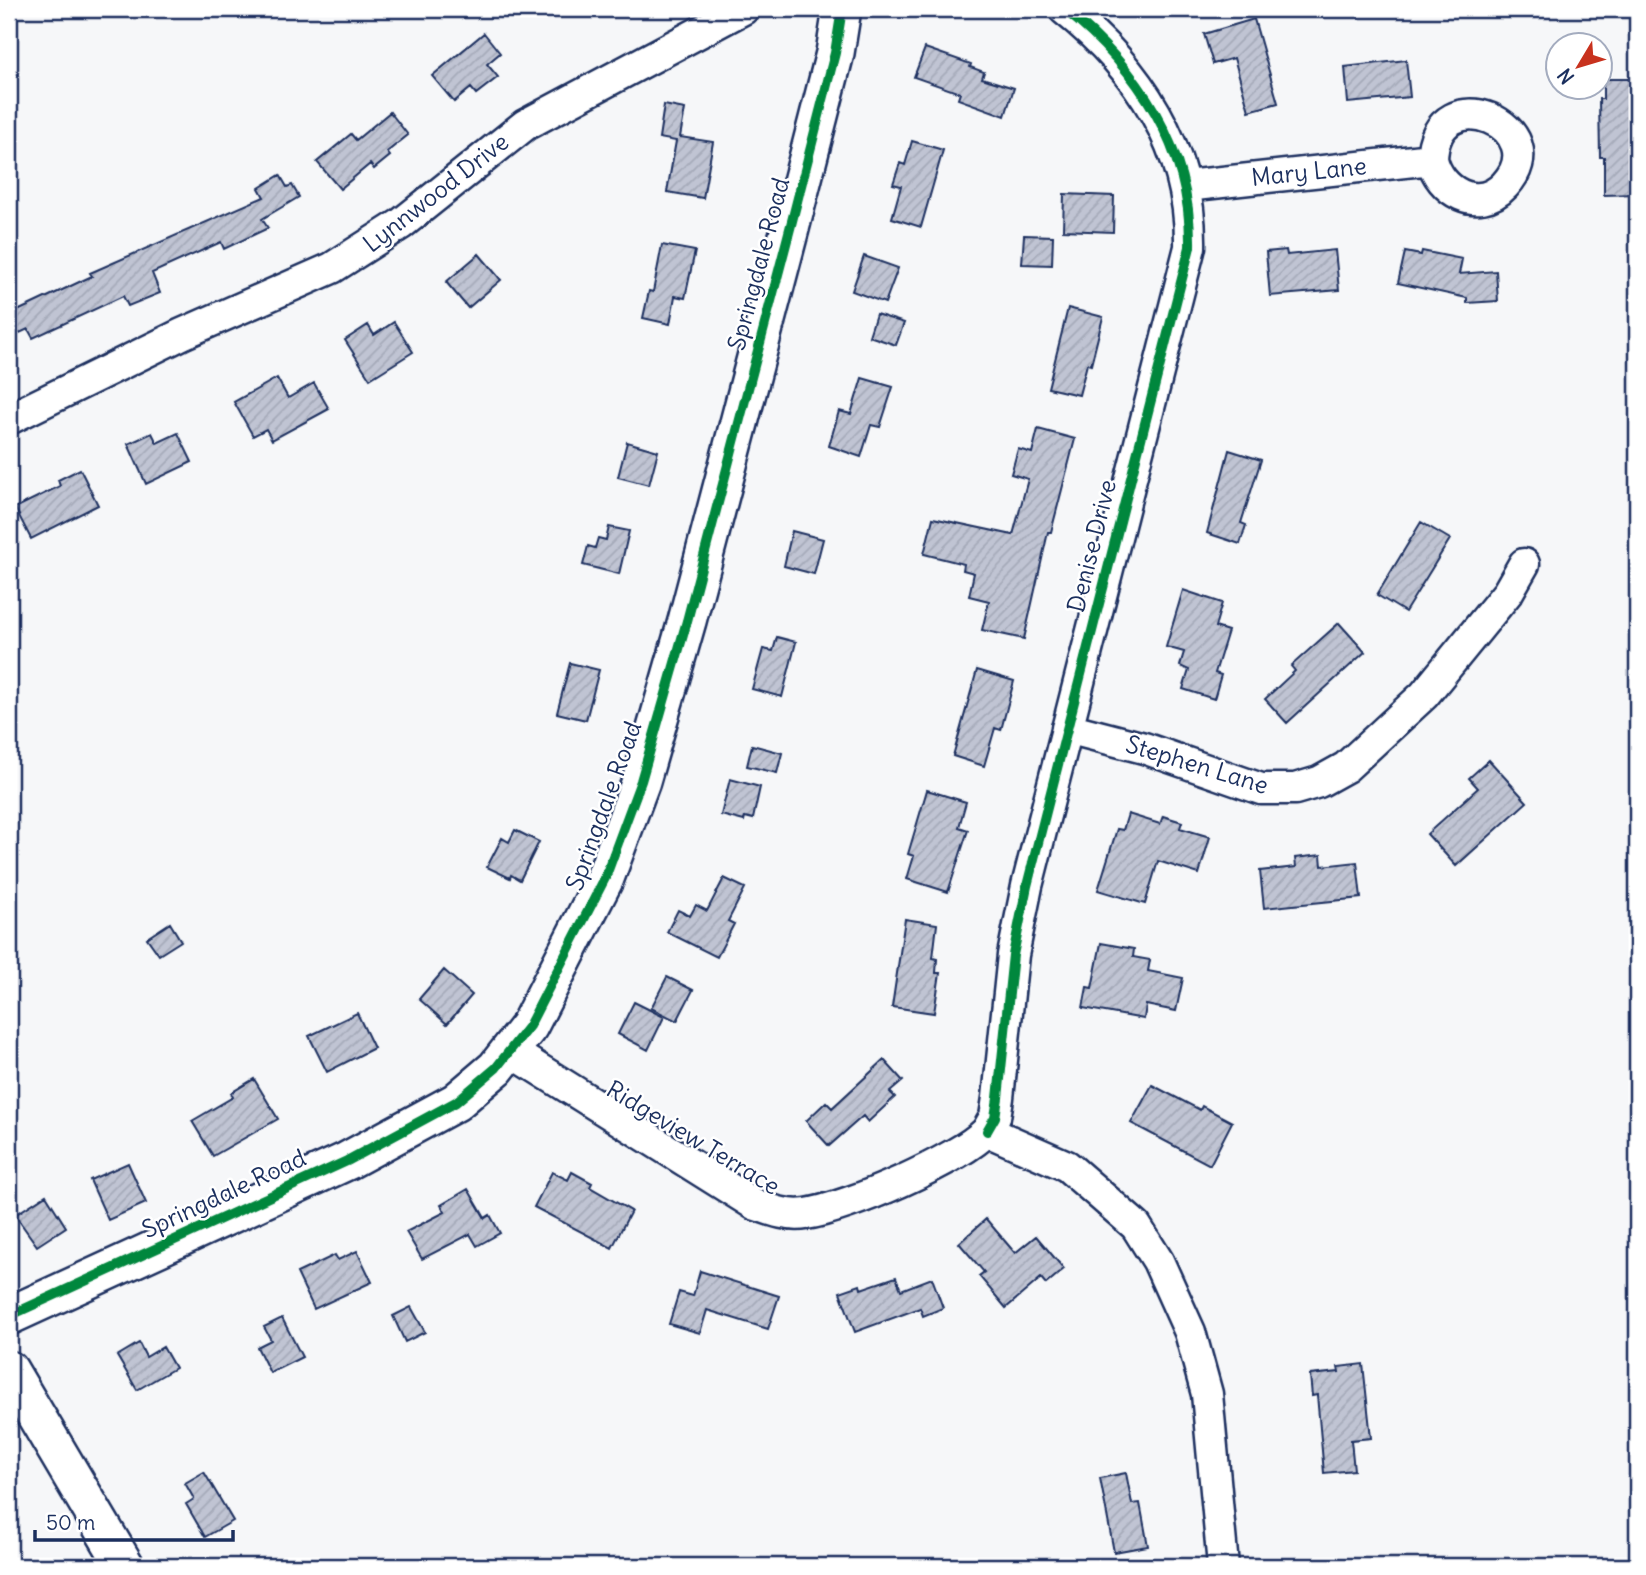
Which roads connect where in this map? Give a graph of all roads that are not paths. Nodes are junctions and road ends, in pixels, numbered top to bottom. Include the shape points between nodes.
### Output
1 (743, 9) edge
2 (842, 9) edge
3 (1063, 9) edge
4 (1432, 159) dead end
5 (1186, 186) junction
6 (9, 419) edge
7 (1524, 564) dead end
8 (1067, 729) junction
9 (510, 1051) junction
10 (987, 1131) junction
11 (9, 1316) edge
12 (9, 1370) edge
13 (125, 1566) edge
14 (1223, 1566) edge

1 - 6 street, Lynnwood Drive via 525,125 401,224 332,268 182,334
2 - 9 street, Springdale Road via 792,221 641,781 605,878 529,1026
3 - 5 street, Denise Drive via 1110,51 1136,82 1170,141
4 - 5 street, Mary Lane
5 - 8 street, Denise Drive via 1190,227 1186,271
7 - 8 street, Stephen Lane via 1508,592 1424,695 1346,767 1319,782 1295,789 1261,789 1144,748
8 - 10 street, Denise Drive via 1013,956 998,1098
9 - 10 street, Ridgeview Terrace via 754,1204 783,1214 806,1215 850,1201 958,1153
9 - 11 street, Springdale Road via 456,1102 400,1133
10 - 14 street via 1067,1166 1136,1226 1158,1261 1190,1332 1207,1394
12 - 13 street

